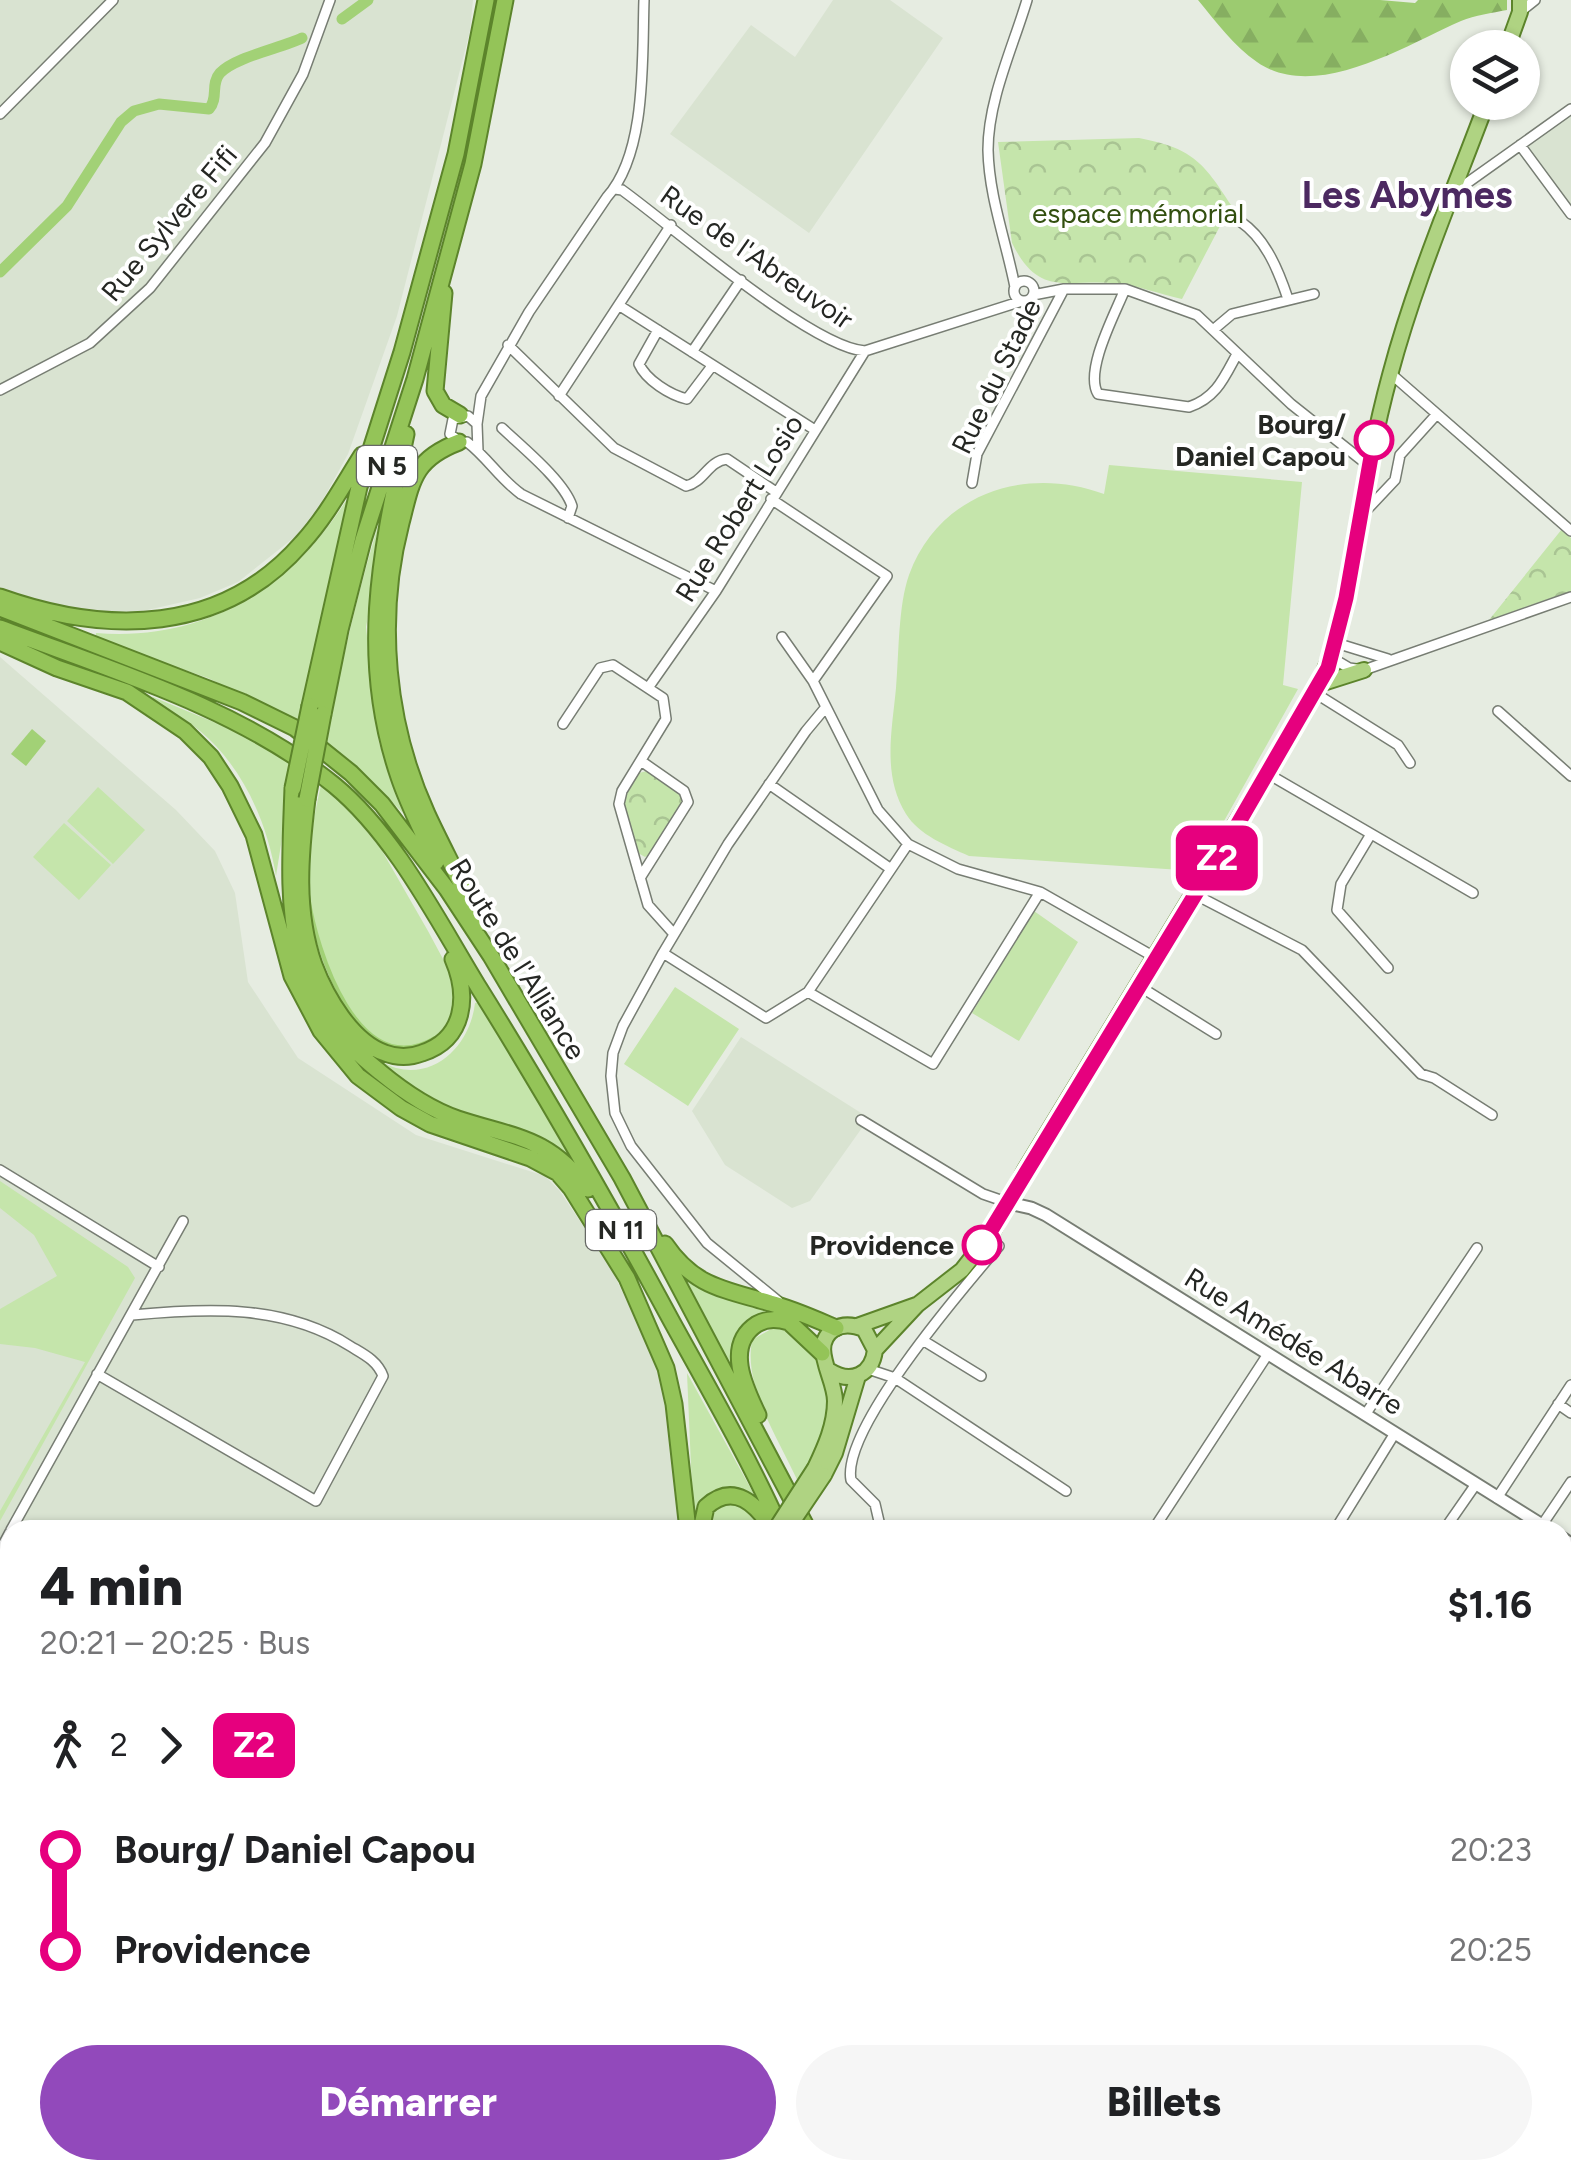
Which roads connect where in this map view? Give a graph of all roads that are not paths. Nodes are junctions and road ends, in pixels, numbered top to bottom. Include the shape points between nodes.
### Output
1 (113, 0) edge
2 (330, 0) edge
3 (486, 0) edge
4 (505, 0) edge
5 (644, 0) edge
6 (1027, 0) edge
7 (1535, 0) edge
8 (1520, 6) edge
9 (1513, 30) edge
10 (1571, 109) edge
11 (0, 114) edge
12 (1480, 120) edge
13 (1520, 145) junction
14 (616, 189) junction
15 (1450, 194) junction
16 (1571, 214) edge
17 (458, 219) junction
18 (1242, 222) dead end
19 (670, 225) junction
20 (1010, 260) junction
21 (742, 280) junction
22 (444, 284) junction
23 (1032, 288) junction
24 (1015, 289) junction
25 (1125, 289) junction
26 (1064, 290) junction
27 (1314, 294) dead end
28 (1288, 299) junction
29 (1022, 300) junction
30 (620, 306) junction
31 (989, 309) junction
32 (658, 330) junction
33 (1212, 330) junction
34 (508, 345) junction
35 (865, 351) junction
36 (692, 352) junction
37 (1237, 354) junction
38 (712, 366) junction
39 (1390, 372) junction
40 (0, 390) edge
41 (559, 396) junction
42 (478, 403) junction
43 (1437, 414) junction
44 (462, 415) junction
45 (502, 428) dead end
46 (815, 430) junction
47 (469, 436) junction
48 (373, 439) junction
49 (1369, 466) junction
50 (972, 483) dead end
51 (773, 496) junction
52 (568, 518) junction
53 (1360, 518) junction
54 (1571, 531) edge
55 (716, 592) junction
56 (0, 597) edge
57 (1571, 597) edge
58 (0, 608) edge
59 (0, 628) edge
60 (782, 637) dead end
61 (0, 642) edge
62 (1334, 650) junction
63 (1390, 660) junction
64 (1364, 670) junction
65 (813, 681) junction
66 (648, 688) junction
67 (1317, 689) junction
68 (826, 707) junction
69 (316, 710) junction
70 (1498, 711) dead end
71 (563, 724) dead end
72 (641, 761) junction
73 (1410, 763) dead end
74 (1268, 774) junction
75 (1571, 776) edge
76 (769, 784) junction
77 (300, 794) junction
78 (1371, 834) junction
79 (908, 844) junction
80 (891, 870) junction
81 (640, 878) junction
82 (448, 889) junction
83 (1040, 892) junction
84 (1473, 893) dead end
85 (1194, 894) junction
86 (674, 934) junction
87 (448, 936) junction
88 (281, 940) junction
89 (663, 953) junction
90 (491, 956) junction
91 (1156, 958) junction
92 (1388, 968) dead end
93 (1139, 986) junction
94 (808, 992) junction
95 (1216, 1034) dead end
96 (1492, 1115) dead end
97 (861, 1120) dead end
98 (0, 1170) edge
99 (622, 1178) junction
100 (1009, 1203) junction
101 (183, 1221) dead end
102 (626, 1239) junction
103 (999, 1246) dead end
104 (1477, 1248) dead end
105 (159, 1267) junction
106 (917, 1305) junction
107 (788, 1309) junction
108 (132, 1315) junction
109 (857, 1326) junction
110 (836, 1328) junction
111 (924, 1341) junction
112 (822, 1352) junction
113 (1268, 1354) junction
114 (869, 1364) junction
115 (830, 1371) junction
116 (97, 1374) junction
117 (890, 1376) junction
118 (981, 1376) dead end
119 (1571, 1384) edge
120 (1558, 1404) junction
121 (1571, 1412) edge
122 (1365, 1415) junction
123 (1395, 1434) junction
124 (819, 1472) junction
125 (1571, 1482) edge
126 (1476, 1484) junction
127 (1066, 1490) dead end
128 (1498, 1498) junction
129 (17, 1520) edge
130 (687, 1520) edge
131 (703, 1520) edge
132 (770, 1520) edge
133 (774, 1520) edge
134 (786, 1520) edge
135 (807, 1520) edge
136 (807, 1520) edge
137 (880, 1520) edge
138 (1160, 1520) edge
139 (1341, 1520) edge
140 (1451, 1520) edge
141 (1533, 1520) edge
142 (1550, 1520) edge

1 - 11 street
2 - 40 street, Rue Sylvere Fifi via 304,74 265,142 150,288 90,343
3 - 48 highway, N 5 via 430,256
4 - 17 highway, N 5
5 - 14 street via 634,137
6 - 20 street via 988,148
7 - 8 street
8 - 9 main road
10 - 13 street
12 - 15 main road
13 - 15 street
13 - 16 street
14 - 19 street, Rue de l'Abreuvoir
14 - 34 street
15 - 39 main road
17 - 22 highway
17 - 69 highway, N 5
18 - 28 street via 1278,270
19 - 21 street, Rue de l'Abreuvoir
19 - 30 street
20 - 23 street
20 - 24 street
21 - 35 street, Rue de l'Abreuvoir via 833,343
21 - 36 street
22 - 44 highway via 435,391
22 - 82 highway via 382,546 375,640 398,776
23 - 24 street via 1022,282
23 - 26 street
23 - 29 street
24 - 29 street
24 - 31 street
25 - 26 street
25 - 33 street via 1197,315
25 - 37 street via 1095,364 1098,394 1189,408 1217,391
26 - 50 street, Rue du Stade via 977,454
27 - 28 street
28 - 33 street via 1232,314
29 - 31 street
30 - 32 street
30 - 41 street
31 - 35 street, Rue de l'Abreuvoir
32 - 36 street
32 - 38 street via 639,364 670,392 688,399
33 - 37 street
34 - 41 street
34 - 42 street
35 - 46 street, Rue Robert Losio
36 - 38 street
37 - 49 street
38 - 46 street
39 - 43 street
39 - 49 main road
41 - 51 street via 614,448 682,484 696,484 727,459
42 - 44 street
42 - 47 street
43 - 53 street via 1400,455 1395,480
43 - 54 street
44 - 47 street
44 - 47 street via 450,430
45 - 52 street via 567,494
46 - 51 street, Rue Robert Losio
47 - 52 street via 510,486
47 - 90 highway via 427,458 412,478 394,550 388,666 398,730 425,811
48 - 56 highway via 300,546 257,584 218,604 119,623 66,618
48 - 69 highway, N 5 via 336,579
49 - 53 main road
51 - 55 street, Rue Robert Losio
51 - 65 street via 887,576
52 - 55 street
53 - 62 main road
55 - 66 street, Rue Robert Losio
57 - 63 street
58 - 82 highway, Route de l'Alliance / N 11 via 295,728 382,804
59 - 87 highway, Route de l'Alliance / N 11 via 180,698 287,750 365,815
60 - 65 street
61 - 88 highway via 127,692 211,757 254,835
62 - 63 street
62 - 64 street via 1349,668
62 - 67 main road
63 - 64 street
64 - 67 main road
65 - 68 street
66 - 71 street via 606,665
66 - 72 street via 663,698 667,714
67 - 73 street via 1398,745
67 - 74 main road
68 - 76 street
68 - 79 street via 878,810
69 - 77 highway, N 5, bridge
70 - 75 street
72 - 81 street via 619,804
72 - 81 street via 688,802
74 - 78 street
74 - 85 main road
76 - 80 street
76 - 86 street
77 - 87 highway via 300,896 314,964 341,1014 381,1052 402,1057 430,1050 451,1035 463,992
77 - 88 highway via 281,860
77 - 102 highway via 289,890 296,940 311,989 337,1032 407,1094 454,1118 549,1149
78 - 84 street
78 - 92 street via 1341,884 1338,910
79 - 80 street
79 - 83 street via 958,869
80 - 94 street
81 - 86 street via 648,905
82 - 90 highway, Route de l'Alliance / N 11
83 - 91 street
83 - 94 street via 934,1064
85 - 91 main road
85 - 96 street via 1302,950 1421,1074
86 - 89 street
87 - 102 highway, Route de l'Alliance / N 11
88 - 130 highway via 321,1030 378,1092 430,1124 530,1158 571,1188 627,1278 666,1368
89 - 94 street via 766,1018
89 - 107 street via 613,1054 615,1113 630,1146 686,1219
90 - 99 highway, Route de l'Alliance / N 11
91 - 93 main road
93 - 95 street
93 - 100 main road
97 - 100 street
98 - 105 street
99 - 107 highway via 674,1258 697,1278
99 - 135 highway, Route de l'Alliance / N 11
100 - 106 main road via 962,1270
100 - 113 street, Rue Amédée Abarre via 1046,1216
101 - 105 street
102 - 133 highway, Route de l'Alliance / N 11
103 - 111 street
104 - 122 street
105 - 108 street
106 - 109 main road
106 - 114 main road
107 - 110 highway
108 - 116 street
108 - 116 street via 224,1310 296,1321 358,1350 384,1376 316,1501
109 - 110 main road
109 - 114 main road via 870,1335
110 - 112 main road
111 - 117 street
111 - 118 street
112 - 115 main road
112 - 136 highway via 796,1325 774,1319 748,1331 739,1361 748,1395
113 - 122 street, Rue Amédée Abarre
113 - 138 street
114 - 115 main road via 848,1378
114 - 117 street
114 - 124 main road via 835,1453
115 - 124 main road via 834,1412
116 - 129 street
117 - 127 street
117 - 137 street via 850,1468
119 - 120 street
120 - 121 street
120 - 128 street
122 - 123 street, Rue Amédée Abarre
123 - 126 street, Rue Amédée Abarre
123 - 139 street
124 - 134 main road, bridge
125 - 142 street
126 - 128 street, Rue Amédée Abarre
126 - 140 street
128 - 141 street, Rue Amédée Abarre
131 - 132 highway via 706,1507 734,1496

